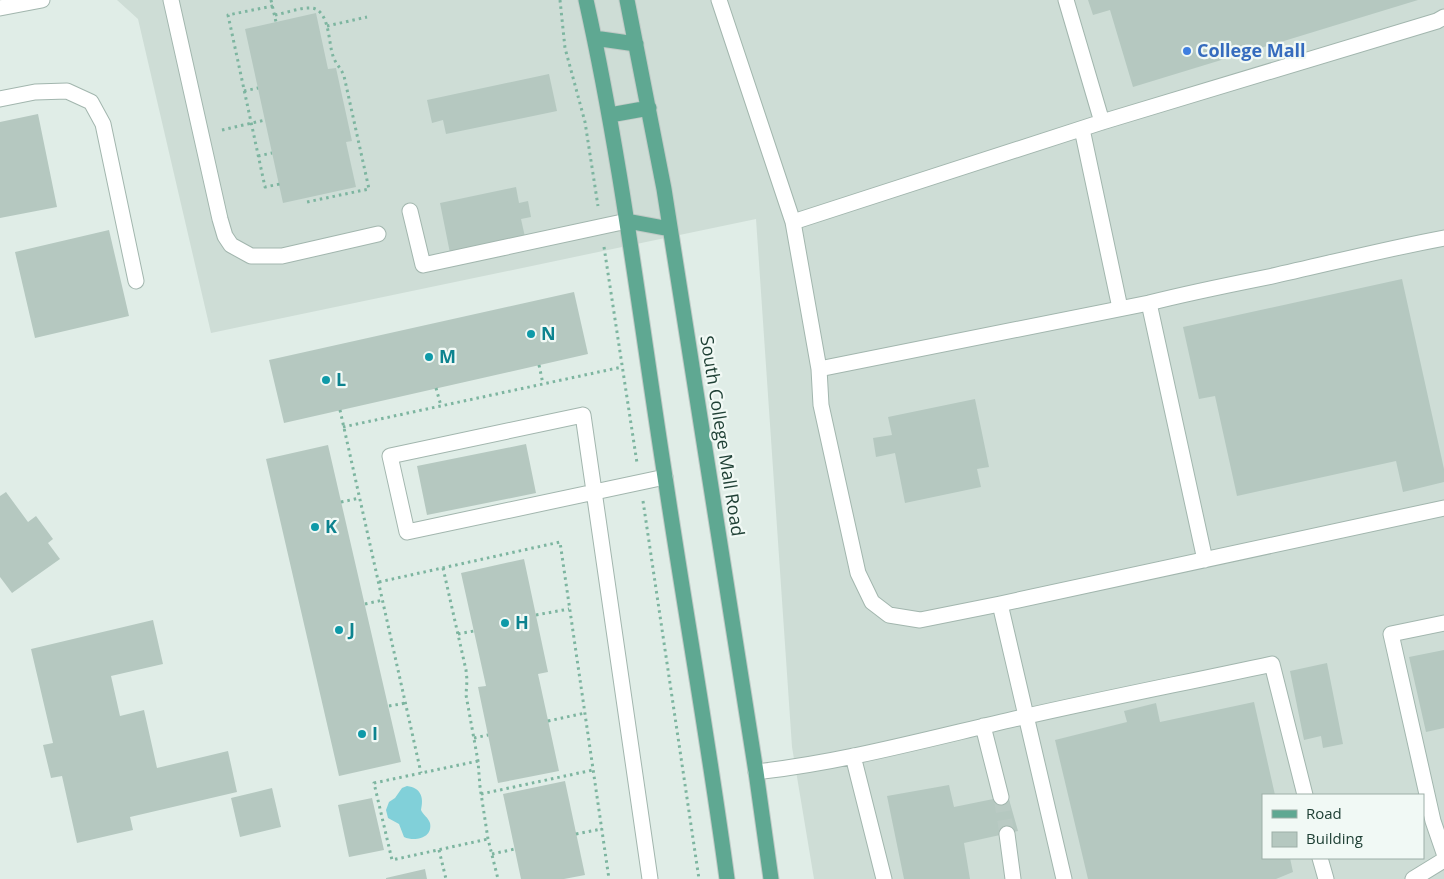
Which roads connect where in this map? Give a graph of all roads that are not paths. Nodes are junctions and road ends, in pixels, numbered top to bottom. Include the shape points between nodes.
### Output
1 (42, 0) edge
2 (171, 0) edge
3 (586, 0) edge
4 (627, 0) edge
5 (720, 0) edge
6 (1066, 0) edge
7 (0, 8) edge
8 (1444, 17) edge
9 (594, 38) junction
10 (636, 44) junction
11 (0, 99) edge
12 (649, 108) junction
13 (610, 115) junction
14 (1102, 122) junction
15 (1082, 129) junction
16 (410, 211) dead end
17 (627, 221) junction
18 (793, 222) junction
19 (670, 229) junction
20 (378, 234) dead end
21 (1444, 238) edge
22 (136, 281) dead end
23 (1149, 302) junction
24 (1120, 308) junction
25 (819, 369) junction
26 (665, 477) junction
27 (595, 492) junction
28 (1444, 508) edge
29 (1205, 560) junction
30 (1000, 604) junction
31 (1444, 623) edge
32 (1026, 716) junction
33 (983, 726) junction
34 (853, 756) junction
35 (756, 772) junction
36 (1305, 794) edge
37 (1001, 797) tunnel mouth
38 (1007, 834) tunnel mouth
39 (1444, 853) edge
40 (1320, 859) edge
41 (1444, 860) edge
42 (650, 879) edge
43 (727, 879) edge
44 (771, 879) edge
45 (884, 879) edge
46 (1013, 879) edge
47 (1064, 879) edge
48 (1326, 879) edge
49 (1413, 879) edge

1 - 7 street
2 - 20 street via 225,236 232,245 251,256 282,256
3 - 9 main road
4 - 10 main road, South College Mall Road
5 - 18 street
6 - 14 street
8 - 14 street
9 - 10 main road
9 - 13 main road
10 - 12 main road, South College Mall Road
11 - 22 street via 35,92 67,91 91,102 103,124
12 - 13 main road
12 - 19 main road, South College Mall Road
13 - 17 main road
14 - 15 street
15 - 18 street
15 - 24 street
16 - 17 street via 423,265
17 - 19 main road
17 - 26 main road
18 - 25 street
19 - 35 main road, South College Mall Road
21 - 23 street
23 - 24 street
23 - 29 street
24 - 25 street
25 - 30 street via 821,405 858,573 872,602 889,615 920,620
26 - 27 street
26 - 43 main road
27 - 27 street via 406,532 390,456 584,414
27 - 42 street
28 - 29 street
29 - 30 street
30 - 32 street
31 - 39 street via 1391,634 1433,821
32 - 33 street
32 - 36 street via 1272,664
32 - 47 street
33 - 34 street
33 - 37 street
34 - 35 street
34 - 45 street
35 - 44 main road, South College Mall Road
38 - 46 street
40 - 48 street
41 - 49 street

